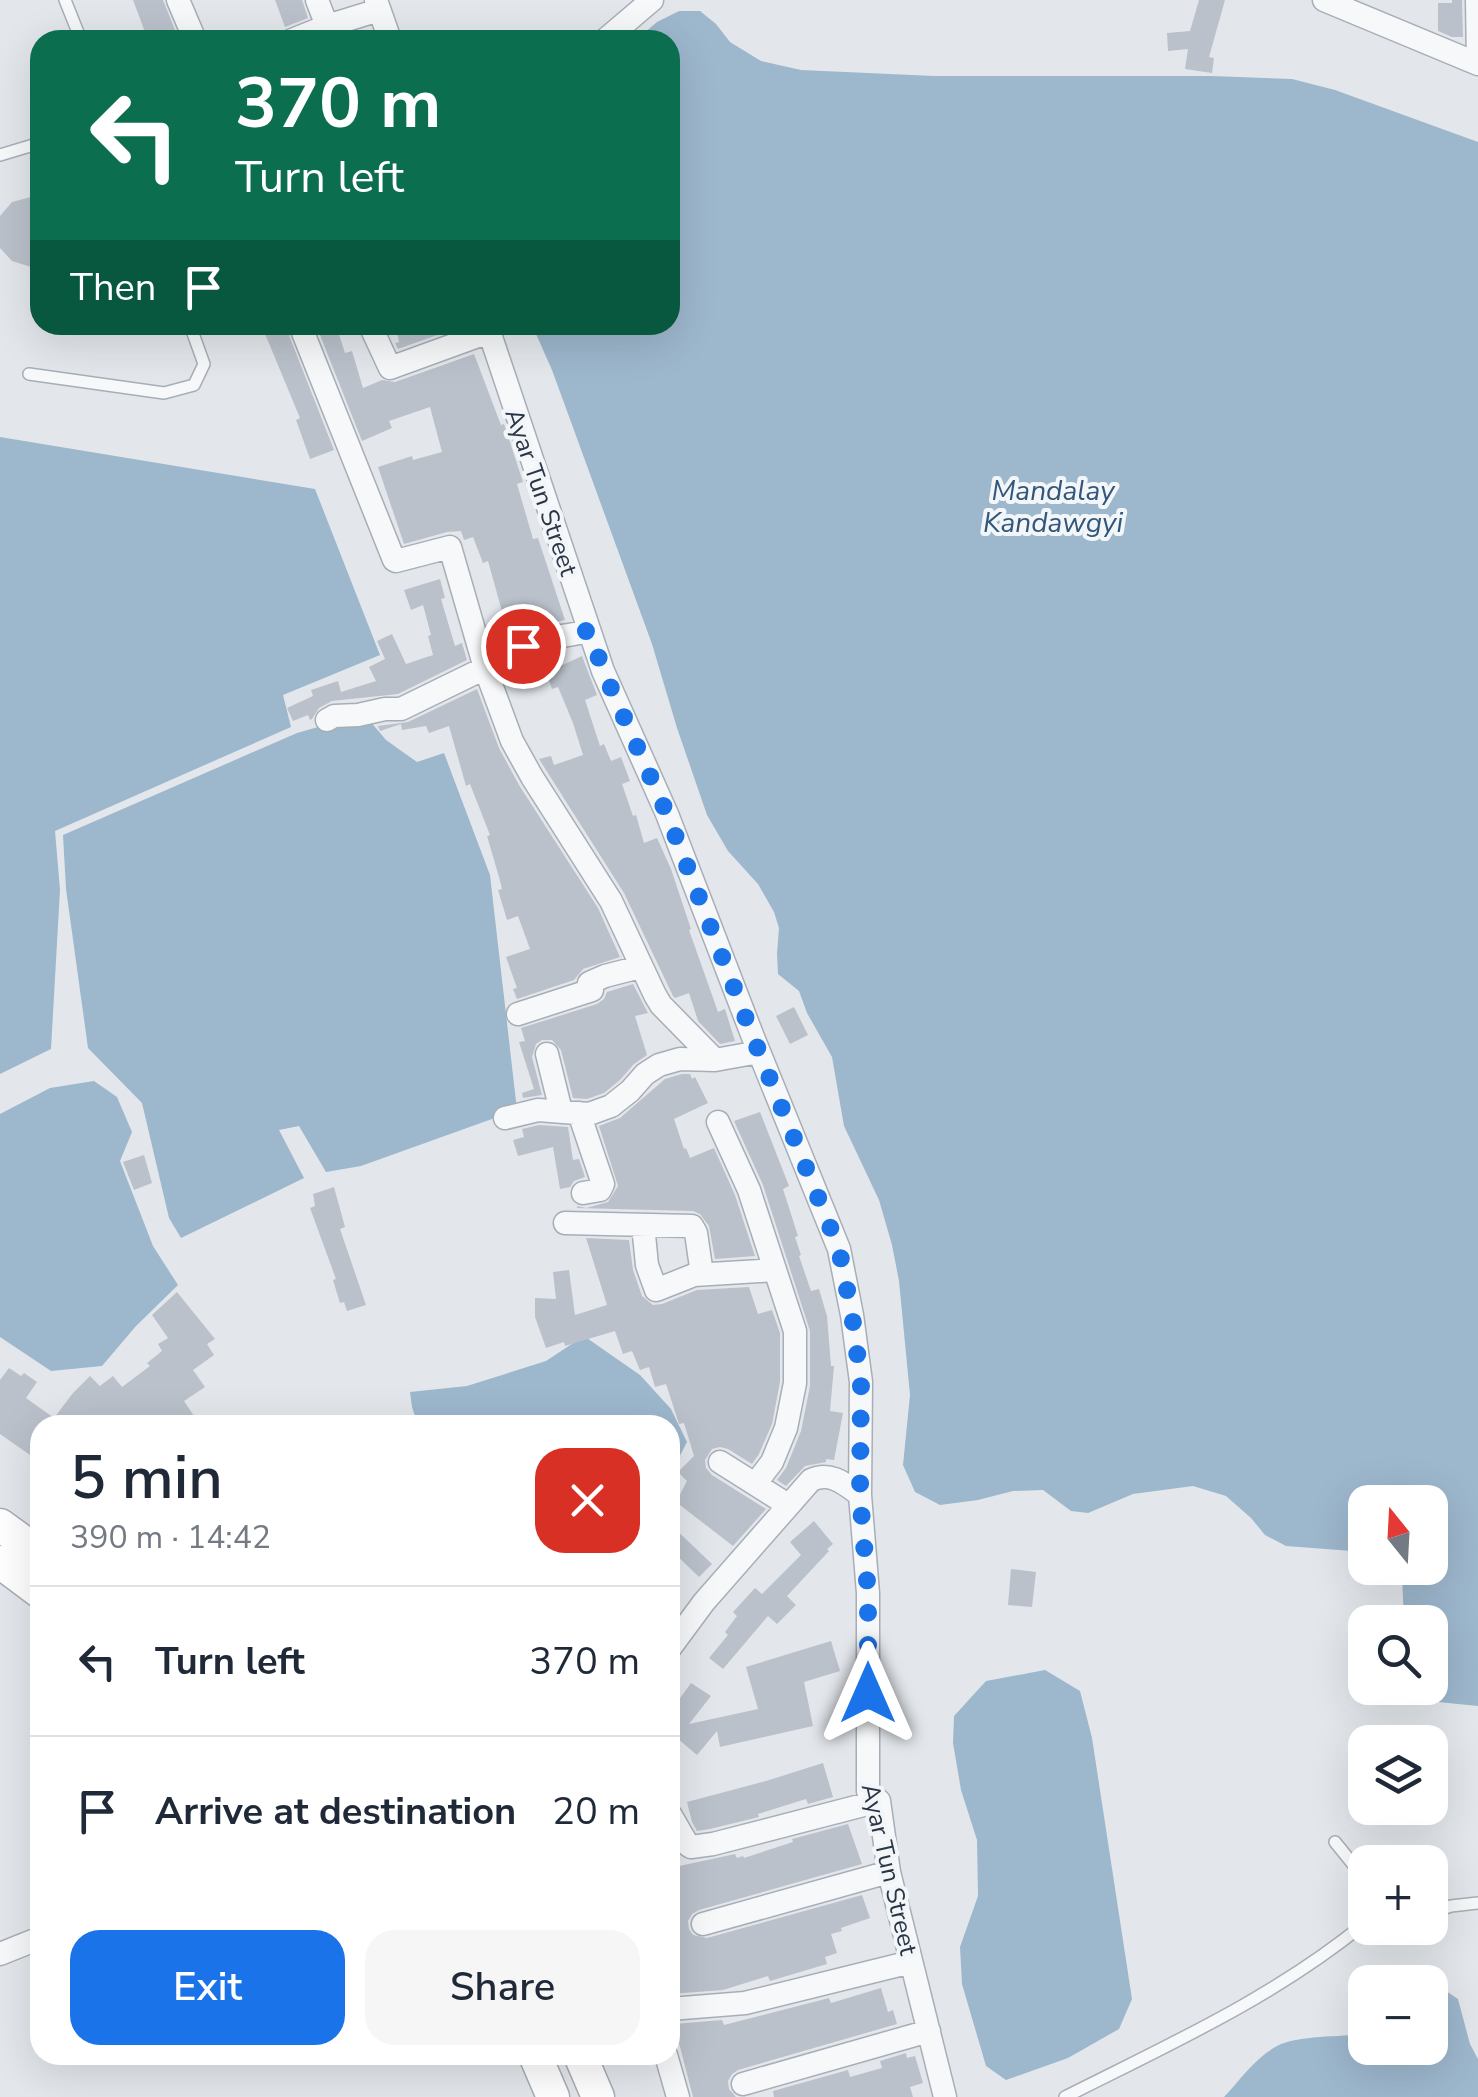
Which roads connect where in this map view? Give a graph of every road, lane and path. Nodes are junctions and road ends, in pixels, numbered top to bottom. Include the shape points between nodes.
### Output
1 (66, 0) edge
2 (178, 0) edge
3 (316, 0) edge
4 (652, 0) edge
5 (1324, 0) edge
6 (1477, 0) edge
7 (377, 5) edge
8 (327, 26) junction
9 (77, 30) edge
10 (191, 30) edge
11 (317, 30) edge
12 (386, 30) edge
13 (618, 30) edge
14 (1478, 63) edge
15 (30, 146) edge
16 (0, 155) edge
17 (194, 335) edge
18 (304, 335) edge
19 (375, 335) edge
20 (473, 335) edge
21 (490, 335) edge
22 (29, 374) dead end
23 (589, 630) junction
24 (485, 668) junction
25 (327, 720) dead end
26 (640, 967) junction
27 (518, 1014) dead end
28 (759, 1052) junction
29 (547, 1054) dead end
30 (715, 1060) junction
31 (570, 1112) junction
32 (505, 1118) dead end
33 (718, 1122) dead end
34 (583, 1192) dead end
35 (565, 1224) dead end
36 (643, 1225) junction
37 (775, 1270) junction
38 (702, 1274) junction
39 (720, 1462) dead end
40 (756, 1484) junction
41 (860, 1496) junction
42 (788, 1505) junction
43 (0, 1525) edge
44 (30, 1547) edge
45 (0, 1562) edge
46 (30, 1584) edge
47 (680, 1634) edge
48 (879, 1801) junction
49 (680, 1831) edge
50 (1335, 1842) dead end
51 (1348, 1858) edge
52 (889, 1872) junction
53 (1478, 1903) edge
54 (1448, 1907) edge
55 (703, 1924) dead end
56 (1348, 1936) edge
57 (30, 1942) edge
58 (0, 1954) edge
59 (911, 1962) junction
60 (680, 2008) edge
61 (930, 2030) junction
62 (539, 2065) edge
63 (584, 2065) edge
64 (669, 2065) edge
65 (742, 2084) dead end
66 (553, 2097) edge
67 (598, 2097) edge
68 (678, 2097) edge
69 (945, 2097) edge
70 (1065, 2097) edge

1 - 9 lane
2 - 10 street
3 - 8 street
4 - 13 street
5 - 14 street
6 - 14 street
7 - 8 street
7 - 12 street
8 - 11 street
15 - 16 lane
17 - 22 lane via 204,364 194,384 164,393
18 - 24 street via 394,560 450,547
19 - 20 street via 390,368
21 - 23 street, Ayar Tun Street
23 - 24 street via 523,646
23 - 28 street, Ayar Tun Street
24 - 25 street via 402,709
24 - 26 street via 512,741 611,902
26 - 27 street
26 - 30 street via 661,1005
28 - 30 street
28 - 41 street, Ayar Tun Street via 839,1249 861,1382
29 - 31 street
30 - 31 street via 659,1065 611,1106
31 - 32 street
31 - 34 street via 603,1184
33 - 37 street
35 - 36 street
36 - 38 street via 692,1226
36 - 38 street via 656,1290
37 - 38 street
37 - 40 street via 795,1331 795,1382 786,1428
39 - 40 street
40 - 42 street
41 - 42 street via 836,1478 817,1477
41 - 48 street, Ayar Tun Street via 868,1593 868,1791
42 - 47 street
43 - 44 main road
45 - 46 main road
48 - 49 street via 713,1844 688,1845
48 - 52 street, Ayar Tun Street
50 - 51 lane
52 - 55 street
52 - 59 street, Ayar Tun Street
53 - 54 lane
56 - 70 lane via 1171,2046
57 - 58 street
59 - 60 street via 744,2003
59 - 61 street, Ayar Tun Street
61 - 65 street
61 - 69 street, Ayar Tun Street
62 - 66 main road
63 - 67 main road
64 - 68 street

